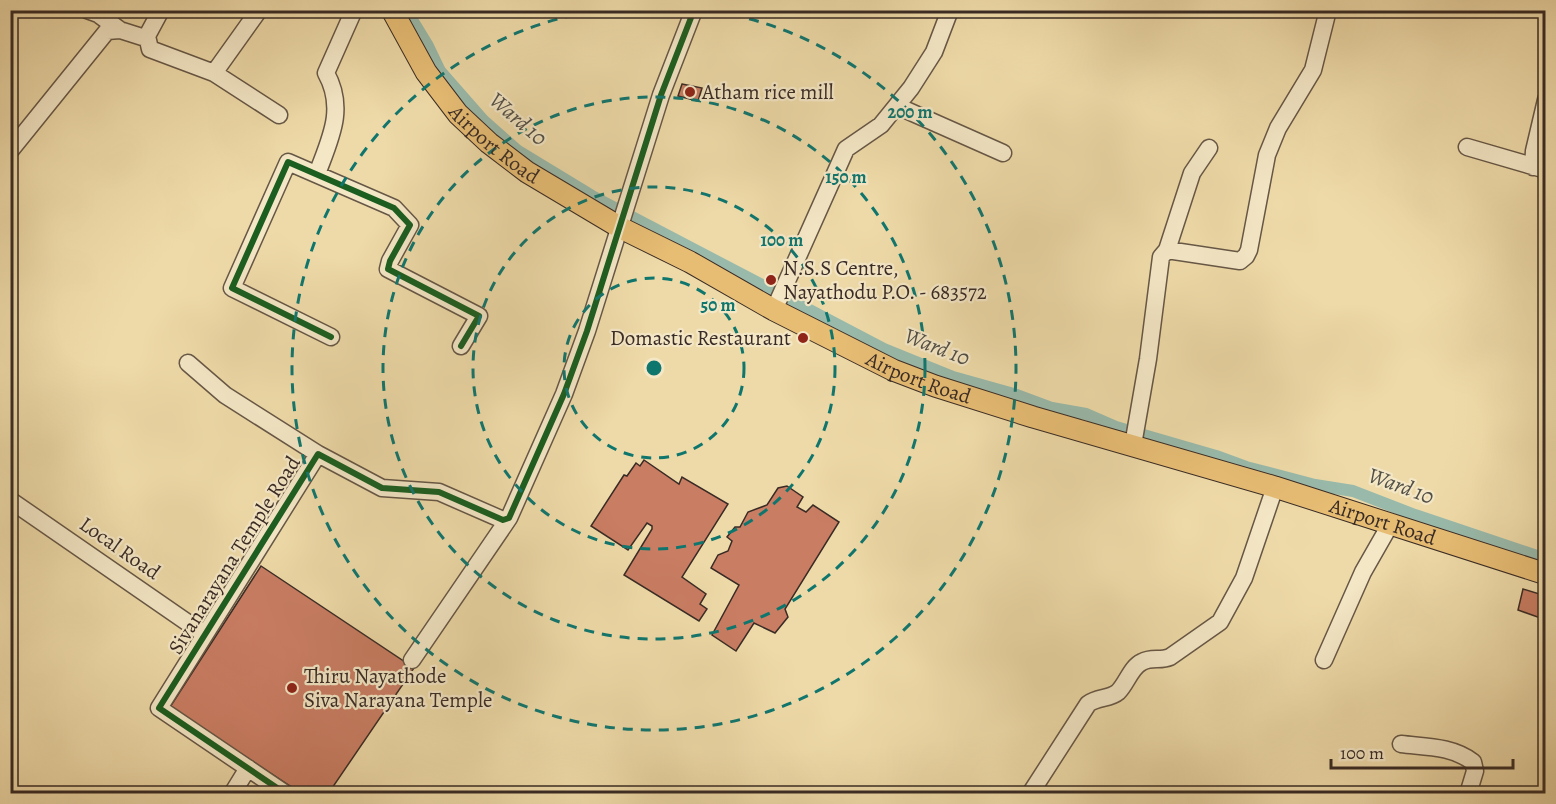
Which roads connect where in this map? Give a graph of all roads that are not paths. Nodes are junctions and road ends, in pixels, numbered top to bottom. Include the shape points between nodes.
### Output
1 (161, 10) edge
2 (259, 10) edge
3 (354, 10) edge
4 (392, 10) edge
5 (694, 10) edge
6 (950, 10) edge
7 (1328, 10) edge
8 (95, 12) edge
9 (120, 30) junction
10 (147, 36) junction
11 (214, 73) junction
12 (1545, 100) edge
13 (897, 106) junction
14 (279, 115) dead end
15 (1467, 147) dead end
16 (1209, 148) dead end
17 (10, 151) edge
18 (1003, 153) dead end
19 (1539, 168) edge
20 (317, 174) junction
21 (623, 218) junction
22 (1167, 250) junction
23 (775, 308) junction
24 (331, 337) dead end
25 (462, 346) dead end
26 (188, 363) dead end
27 (1134, 436) junction
28 (318, 454) junction
29 (1275, 487) junction
30 (10, 500) edge
31 (508, 518) junction
32 (1391, 523) junction
33 (1545, 574) edge
34 (204, 634) junction
35 (412, 660) dead end
36 (1324, 660) dead end
37 (1401, 744) dead end
38 (248, 768) junction
39 (231, 794) edge
40 (286, 794) edge
41 (1030, 794) edge
42 (1468, 794) edge

1 - 10 street
2 - 11 street
3 - 20 street via 326,73 334,88 336,121
4 - 21 main road, Airport Road via 426,72 458,114 489,143 527,172
5 - 21 street via 661,95
6 - 13 street via 934,52
7 - 22 street via 1312,70 1267,155 1246,256 1240,261
8 - 9 street
9 - 10 street
9 - 17 street via 107,31
10 - 11 street via 150,49
11 - 14 street
12 - 19 street via 1534,151
13 - 18 street
13 - 23 street via 881,125 846,149
15 - 19 street
16 - 22 street via 1192,173
20 - 24 street via 288,162 232,288
20 - 25 street via 394,208 410,225 388,268 479,316
21 - 23 main road, Airport Road via 690,262
21 - 31 street via 564,394
22 - 27 street via 1161,257
23 - 27 main road, Airport Road via 892,370 935,386 1033,417
26 - 28 street via 225,395
27 - 29 main road, Airport Road
28 - 31 street, Sivanarayana Temple Road via 382,488 439,492 502,519
28 - 34 street, Sivanarayana Temple Road
29 - 32 main road, Airport Road
29 - 41 street via 1244,578 1220,622 1170,657 1143,661 1114,695 1088,704
30 - 34 street, Local Road
31 - 35 street
32 - 33 main road, Airport Road
32 - 36 street via 1363,572
34 - 38 street, Sivanarayana Temple Road via 159,708
37 - 42 street via 1453,750 1466,756 1475,771
38 - 39 street
38 - 40 street, Sivanarayana Temple Road

